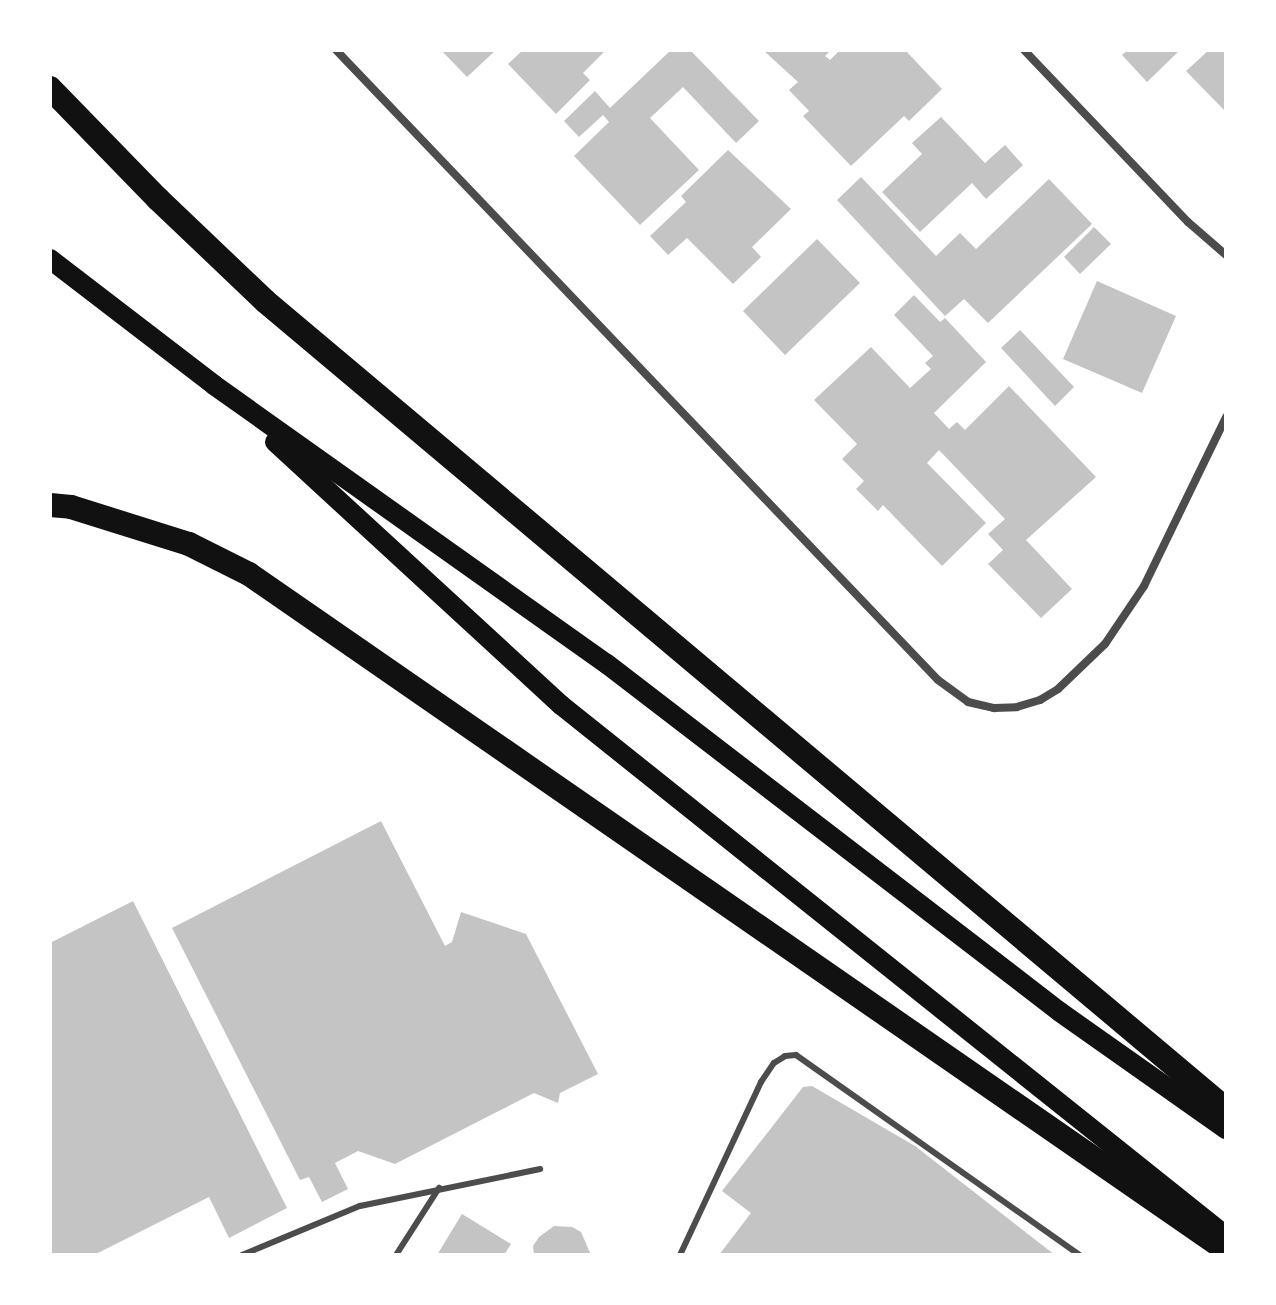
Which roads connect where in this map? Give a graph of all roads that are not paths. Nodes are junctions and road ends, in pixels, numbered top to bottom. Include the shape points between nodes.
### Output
1 (336, 50) edge
2 (1024, 50) edge
3 (50, 88) edge
4 (1226, 255) edge
5 (50, 259) edge
6 (214, 385) junction
7 (1226, 417) edge
8 (50, 505) edge
9 (1226, 1109) edge
10 (1226, 1129) edge
11 (540, 1169) dead end
12 (439, 1188) junction
13 (1226, 1236) edge
14 (1226, 1250) edge
15 (242, 1255) edge
16 (396, 1255) edge
17 (680, 1255) edge
18 (1079, 1255) edge

1 - 7 street via 938,680 968,702 1017,707 1058,689 1105,644 1127,614
2 - 4 street
3 - 9 highway via 200,240 297,329
5 - 6 main road
6 - 10 main road via 607,664 1060,1012
6 - 13 main road via 561,705
8 - 14 highway via 189,544 249,574
11 - 12 lane
12 - 15 lane via 360,1206
12 - 16 lane
17 - 18 lane via 761,1082 774,1063 796,1055

